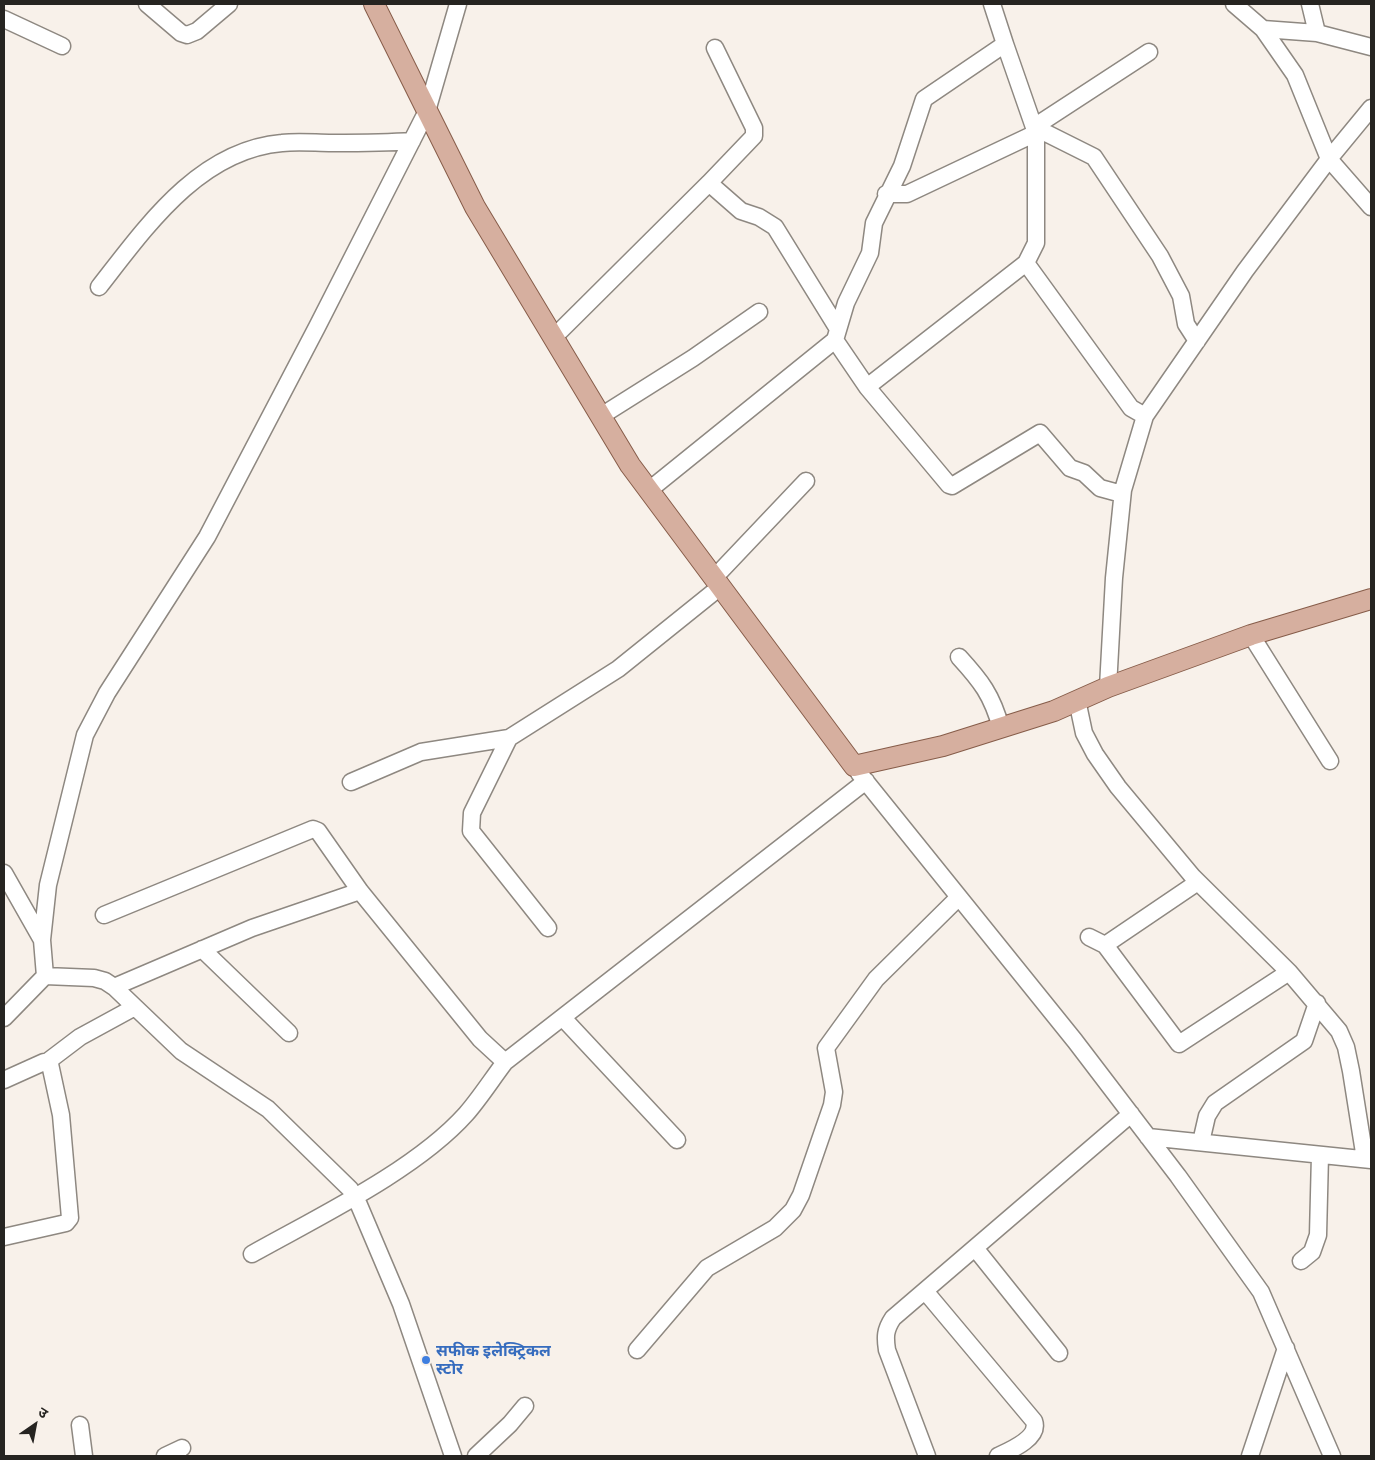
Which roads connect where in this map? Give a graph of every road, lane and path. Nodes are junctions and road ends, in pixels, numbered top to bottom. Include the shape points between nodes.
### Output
1 (147, 4) edge
2 (229, 4) edge
3 (374, 4) edge
4 (458, 4) edge
5 (992, 4) edge
6 (1234, 4) edge
7 (1310, 4) edge
8 (4, 19) edge
9 (1263, 29) junction
10 (1317, 33) junction
11 (1006, 44) junction
12 (62, 46) dead end
13 (1371, 47) edge
14 (715, 48) dead end
15 (1149, 52) dead end
16 (1371, 108) edge
17 (428, 111) junction
18 (1035, 130) junction
19 (412, 141) junction
20 (1329, 159) junction
21 (710, 184) junction
22 (886, 194) junction
23 (1371, 206) edge
24 (1026, 263) junction
25 (99, 287) dead end
26 (759, 312) dead end
27 (837, 335) junction
28 (553, 338) junction
29 (1197, 341) junction
30 (867, 387) junction
31 (600, 416) junction
32 (1145, 416) junction
33 (806, 481) dead end
34 (648, 491) junction
35 (1122, 494) junction
36 (717, 582) junction
37 (1371, 599) edge
38 (1251, 635) junction
39 (959, 657) dead end
40 (1108, 687) junction
41 (1078, 700) junction
42 (1001, 728) junction
43 (508, 738) junction
44 (1330, 761) dead end
45 (859, 773) junction
46 (351, 782) dead end
47 (4, 872) edge
48 (1198, 882) junction
49 (360, 891) junction
50 (959, 897) junction
51 (104, 915) dead end
52 (548, 928) dead end
53 (1089, 937) dead end
54 (42, 940) junction
55 (1105, 945) junction
56 (202, 949) junction
57 (1289, 972) junction
58 (45, 976) junction
59 (114, 986) junction
60 (1317, 1002) junction
61 (135, 1007) junction
62 (4, 1018) edge
63 (563, 1018) junction
64 (289, 1034) dead end
65 (47, 1062) junction
66 (505, 1062) junction
67 (4, 1080) edge
68 (1131, 1114) junction
69 (1148, 1137) junction
70 (677, 1140) dead end
71 (1201, 1142) junction
72 (1320, 1154) junction
73 (1368, 1160) edge
74 (355, 1196) junction
75 (4, 1237) edge
76 (975, 1248) junction
77 (252, 1254) dead end
78 (1301, 1261) dead end
79 (925, 1291) junction
80 (1286, 1348) junction
81 (637, 1350) dead end
82 (1059, 1353) dead end
83 (525, 1406) dead end
84 (80, 1425) dead end
85 (182, 1448) dead end
86 (1023, 1449) edge
87 (84, 1456) edge
88 (165, 1456) edge
89 (453, 1456) edge
90 (476, 1456) edge
91 (927, 1456) edge
92 (998, 1456) edge
93 (1250, 1456) edge
94 (1332, 1456) edge

1 - 2 street via 187,35 197,31
3 - 17 main road
4 - 17 street
5 - 11 street
6 - 9 street
7 - 10 street
8 - 12 street
9 - 10 street
9 - 20 street via 1295,75
10 - 13 street
11 - 18 street
11 - 22 street via 924,99 902,166
14 - 21 street via 755,132
15 - 18 street
16 - 20 street
17 - 19 street
17 - 28 main road via 475,207
18 - 22 street via 907,194
18 - 24 street via 1036,243
18 - 29 street via 1094,157 1160,256 1181,296 1186,324
19 - 25 street via 282,143 250,148 219,163 186,186 149,223
19 - 54 street via 207,538 108,693 85,735 48,885
20 - 23 street
20 - 29 street
21 - 27 street via 741,211 760,217 774,227
21 - 28 street
22 - 27 street via 874,222 870,253 846,303
24 - 30 street
24 - 32 street via 1131,408
26 - 31 street
27 - 30 street
27 - 34 street
28 - 31 main road
29 - 32 street
30 - 35 street via 950,486 1040,433 1070,468 1084,473 1100,488
31 - 34 main road
32 - 35 street
33 - 36 street
34 - 36 main road
35 - 40 street
36 - 43 street via 618,669
36 - 45 main road
37 - 38 main road
38 - 40 main road
38 - 44 street
39 - 42 street via 988,692 995,704
40 - 41 main road
41 - 42 main road
41 - 48 street via 1084,733 1095,754 1118,787
42 - 45 main road
43 - 46 street via 421,752
43 - 52 street via 472,813 471,831
45 - 50 street
45 - 63 street
47 - 54 street
48 - 55 street
48 - 57 street
49 - 51 street via 318,831 310,830
49 - 56 street
49 - 66 street via 480,1040
50 - 68 street
50 - 81 street via 876,979 826,1048 834,1092 832,1106 802,1195 793,1210 775,1228 707,1268
53 - 55 street
54 - 58 street
55 - 57 street via 1179,1044
56 - 59 street
56 - 64 street
57 - 60 street
58 - 59 street via 94,978
58 - 62 street
59 - 61 street
60 - 71 street via 1304,1041 1215,1103 1206,1116
60 - 73 street via 1346,1047
61 - 65 street via 80,1036
61 - 74 street via 180,1051 268,1109
63 - 66 street
63 - 70 street
65 - 67 street
65 - 75 street via 61,1115 70,1218 66,1223
66 - 74 street via 462,1118 413,1160
68 - 69 street
68 - 76 street
69 - 71 street
69 - 80 street via 1261,1292
71 - 72 street
72 - 73 street
72 - 78 street via 1318,1235 1312,1252
74 - 77 street
74 - 89 street via 401,1304
76 - 79 street
76 - 82 street
79 - 86 street via 1034,1421 1033,1432
79 - 91 street via 893,1318 884,1336
80 - 93 street
80 - 94 street
83 - 90 street
84 - 87 street
85 - 88 street
86 - 92 street

